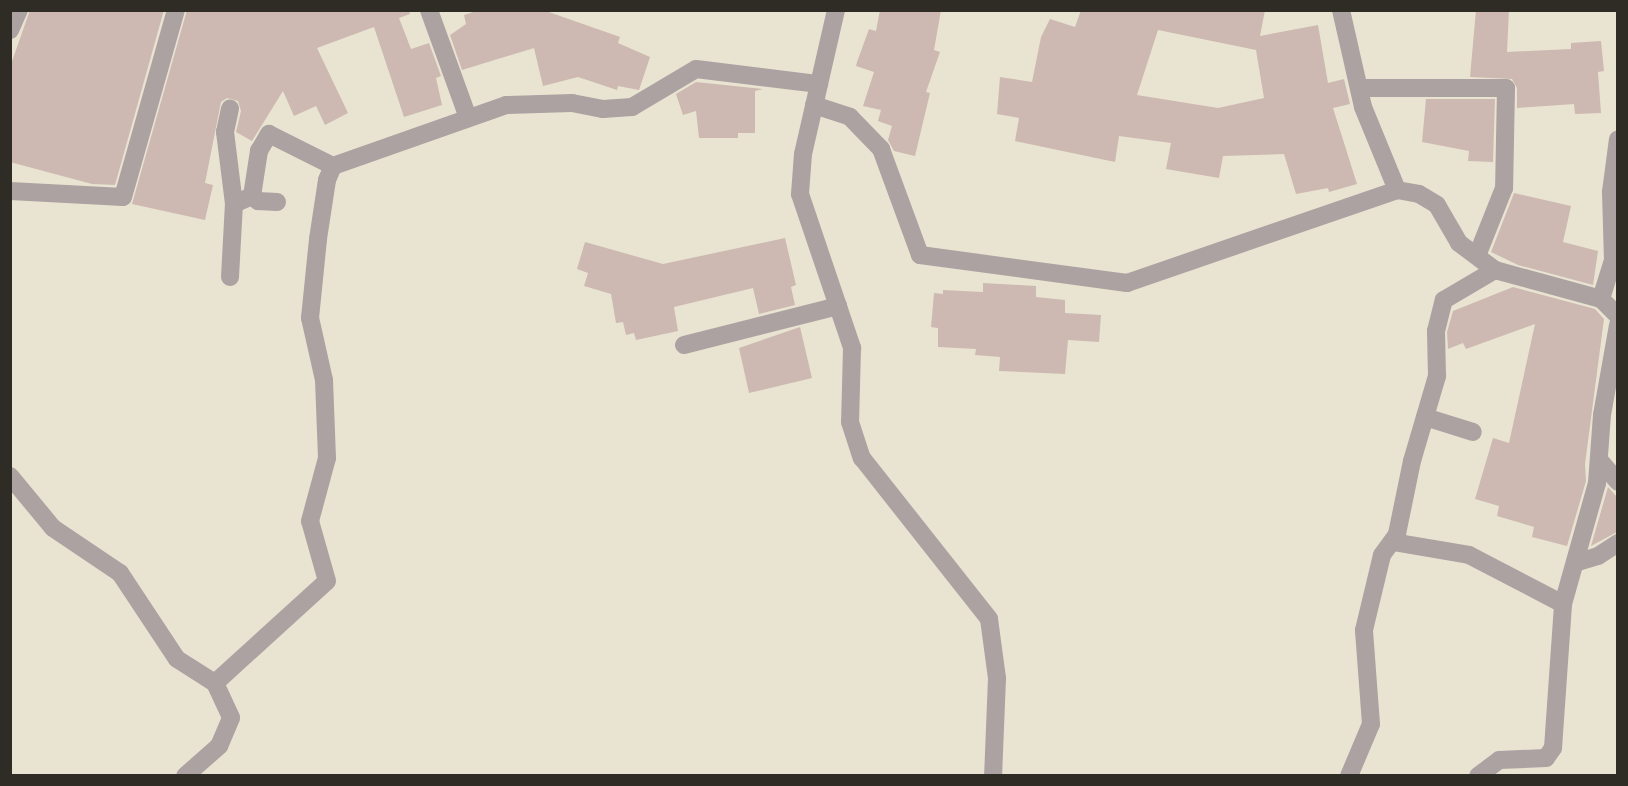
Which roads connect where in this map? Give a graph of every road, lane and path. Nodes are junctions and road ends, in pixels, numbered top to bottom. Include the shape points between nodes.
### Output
1 (19, 10) edge
2 (176, 10) edge
3 (429, 10) edge
4 (836, 10) edge
5 (1341, 10) edge
6 (10, 30) edge
7 (819, 84) junction
8 (1359, 88) junction
9 (814, 105) junction
10 (230, 109) dead end
11 (468, 118) junction
12 (1617, 139) edge
13 (333, 165) junction
14 (1397, 190) junction
15 (10, 191) edge
16 (252, 196) junction
17 (277, 202) dead end
18 (234, 204) junction
19 (1477, 256) junction
20 (1495, 270) junction
21 (230, 277) dead end
22 (1601, 299) junction
23 (838, 306) junction
24 (1617, 316) edge
25 (1617, 325) edge
26 (684, 345) dead end
27 (1425, 417) junction
28 (1473, 432) dead end
29 (1599, 461) junction
30 (10, 476) edge
31 (1617, 482) edge
32 (1393, 542) junction
33 (1617, 543) edge
34 (1575, 563) junction
35 (1563, 604) junction
36 (215, 683) junction
37 (185, 776) edge
38 (993, 776) edge
39 (1349, 776) edge
40 (1478, 776) edge

1 - 6 street
2 - 15 street via 123,197
3 - 11 street
4 - 7 street
5 - 8 street
7 - 9 street
7 - 11 street via 696,69 632,107 603,109 572,102 506,105
8 - 14 street
8 - 19 street via 1506,88 1504,188
9 - 14 street via 850,117 881,148 920,255 1127,283
9 - 23 street via 803,154 800,194
10 - 18 street via 225,132
11 - 13 street
12 - 22 street via 1611,192 1613,260
13 - 16 street via 269,134 259,151
13 - 36 street via 318,239 310,318 324,380 327,458 310,521 327,581
14 - 19 street via 1419,194 1437,205 1459,243
16 - 17 street via 258,201
16 - 18 street
18 - 21 street
19 - 20 street
20 - 22 street
20 - 27 street via 1444,300 1436,331 1437,376
22 - 24 street
23 - 26 street
23 - 38 street via 852,348 850,422 862,458 989,619 997,678
25 - 29 street via 1602,415
27 - 28 street
27 - 32 street
29 - 31 street
29 - 34 street
30 - 36 street via 53,528 120,573 177,659
32 - 35 street via 1469,555
32 - 39 street via 1382,555 1364,630 1371,724
33 - 34 street via 1598,556
34 - 35 street
35 - 40 street via 1553,748 1546,758 1499,760
36 - 37 street via 231,718 219,746

